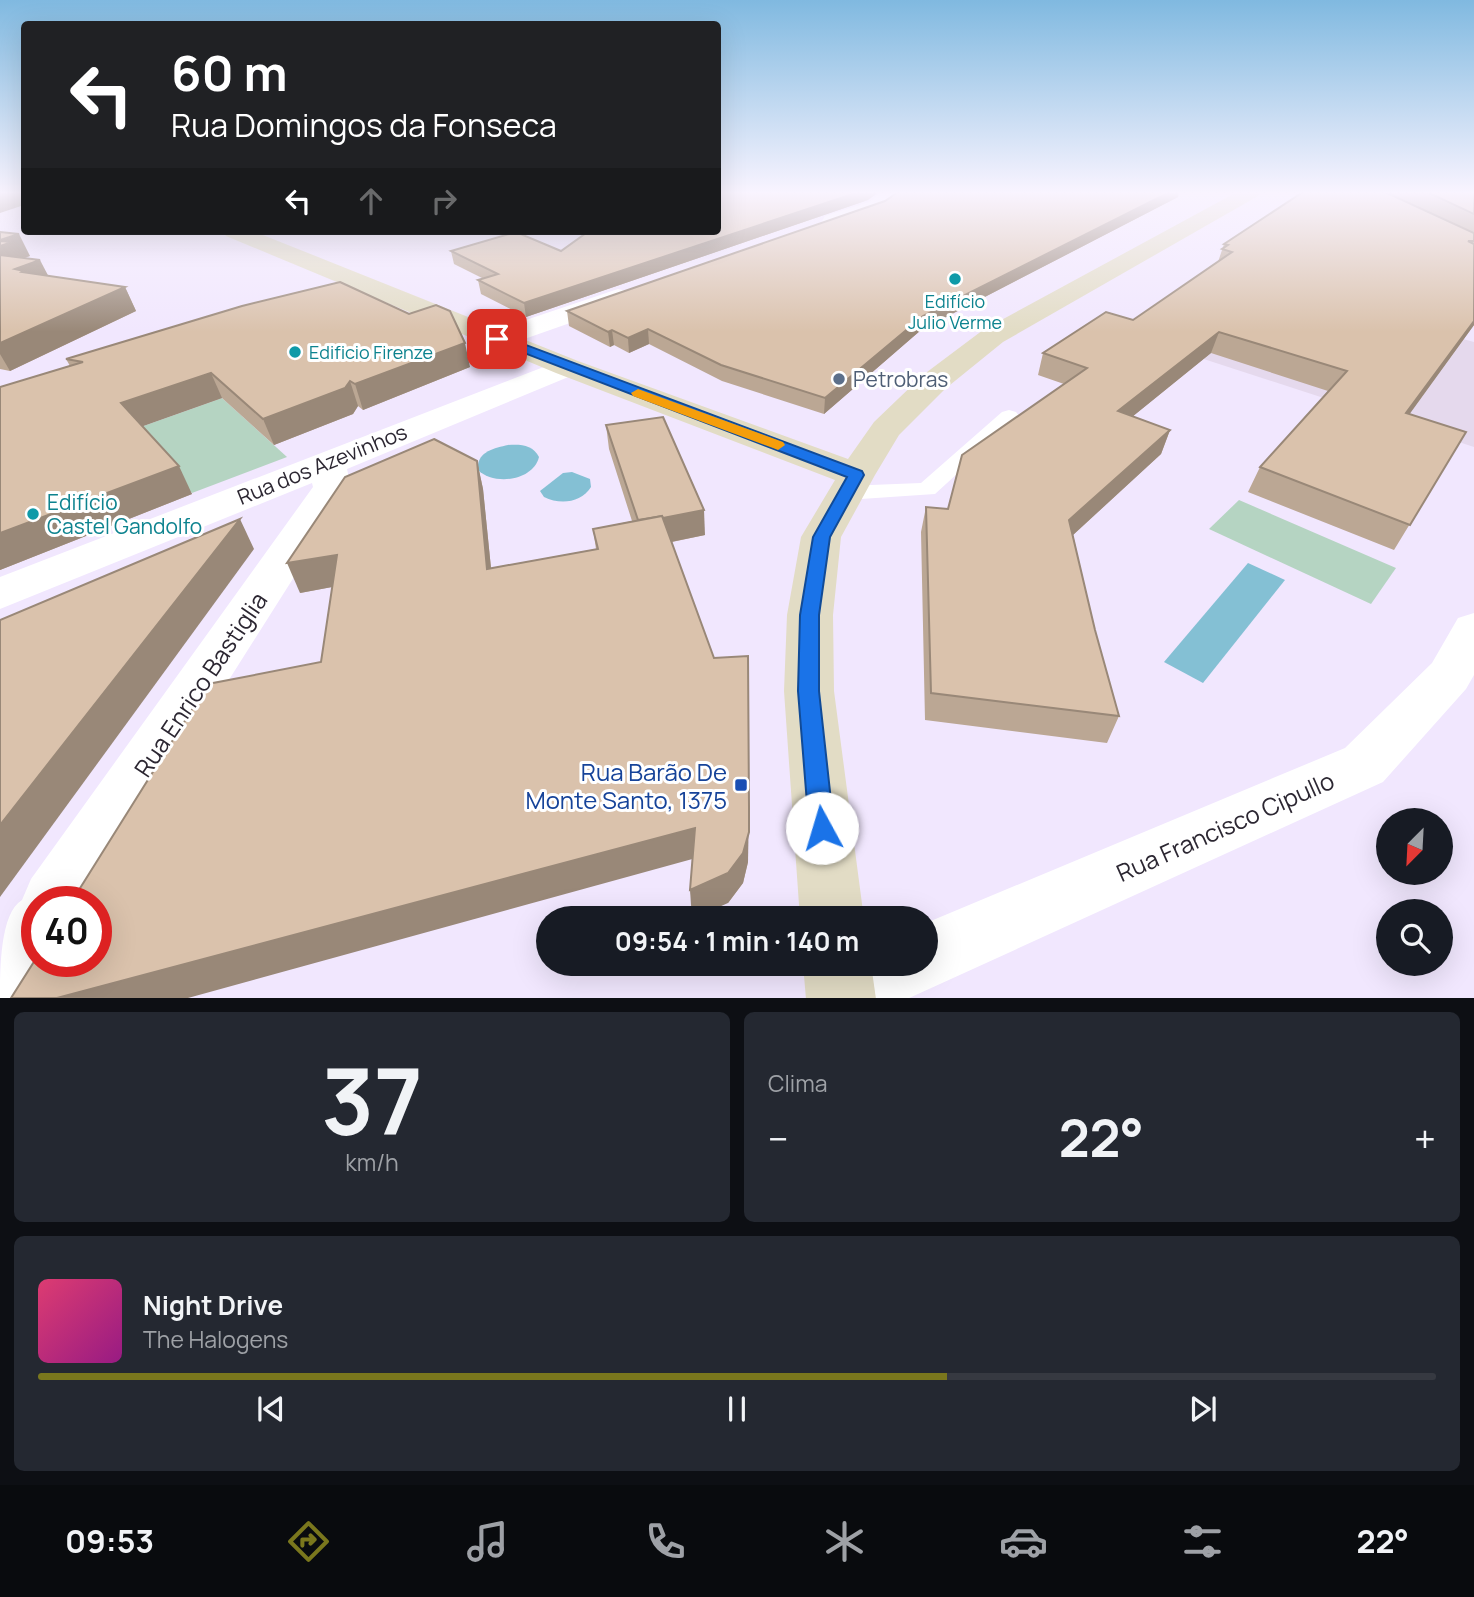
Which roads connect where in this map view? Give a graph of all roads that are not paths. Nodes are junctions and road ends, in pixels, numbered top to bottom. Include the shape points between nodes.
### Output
1 (252, 239) edge
2 (1168, 239) edge
3 (360, 283) junction
4 (639, 290) edge
5 (316, 296) edge
6 (497, 339) junction
7 (567, 367) junction
8 (1009, 416) dead end
9 (327, 462) junction
10 (851, 484) junction
11 (0, 594) edge
12 (1474, 630) edge
13 (63, 886) edge
14 (831, 906) edge
15 (21, 949) edge
16 (938, 951) edge
17 (872, 976) edge
18 (0, 980) edge
19 (836, 989) edge

1 - 3 street
2 - 10 street via 993,336 934,382 896,420
3 - 5 street
3 - 6 street
4 - 6 street
6 - 7 street
7 - 9 street, Rua dos Azevinhos
7 - 10 street
8 - 10 lane via 928,489
9 - 11 street, Rua dos Azevinhos
9 - 13 street, Rua Enrico Bastiglia via 332,487
10 - 14 street via 821,537 810,615 809,691
12 - 16 street, Rua Francisco Cipullo via 1448,677 1364,765
15 - 18 street
17 - 19 street

